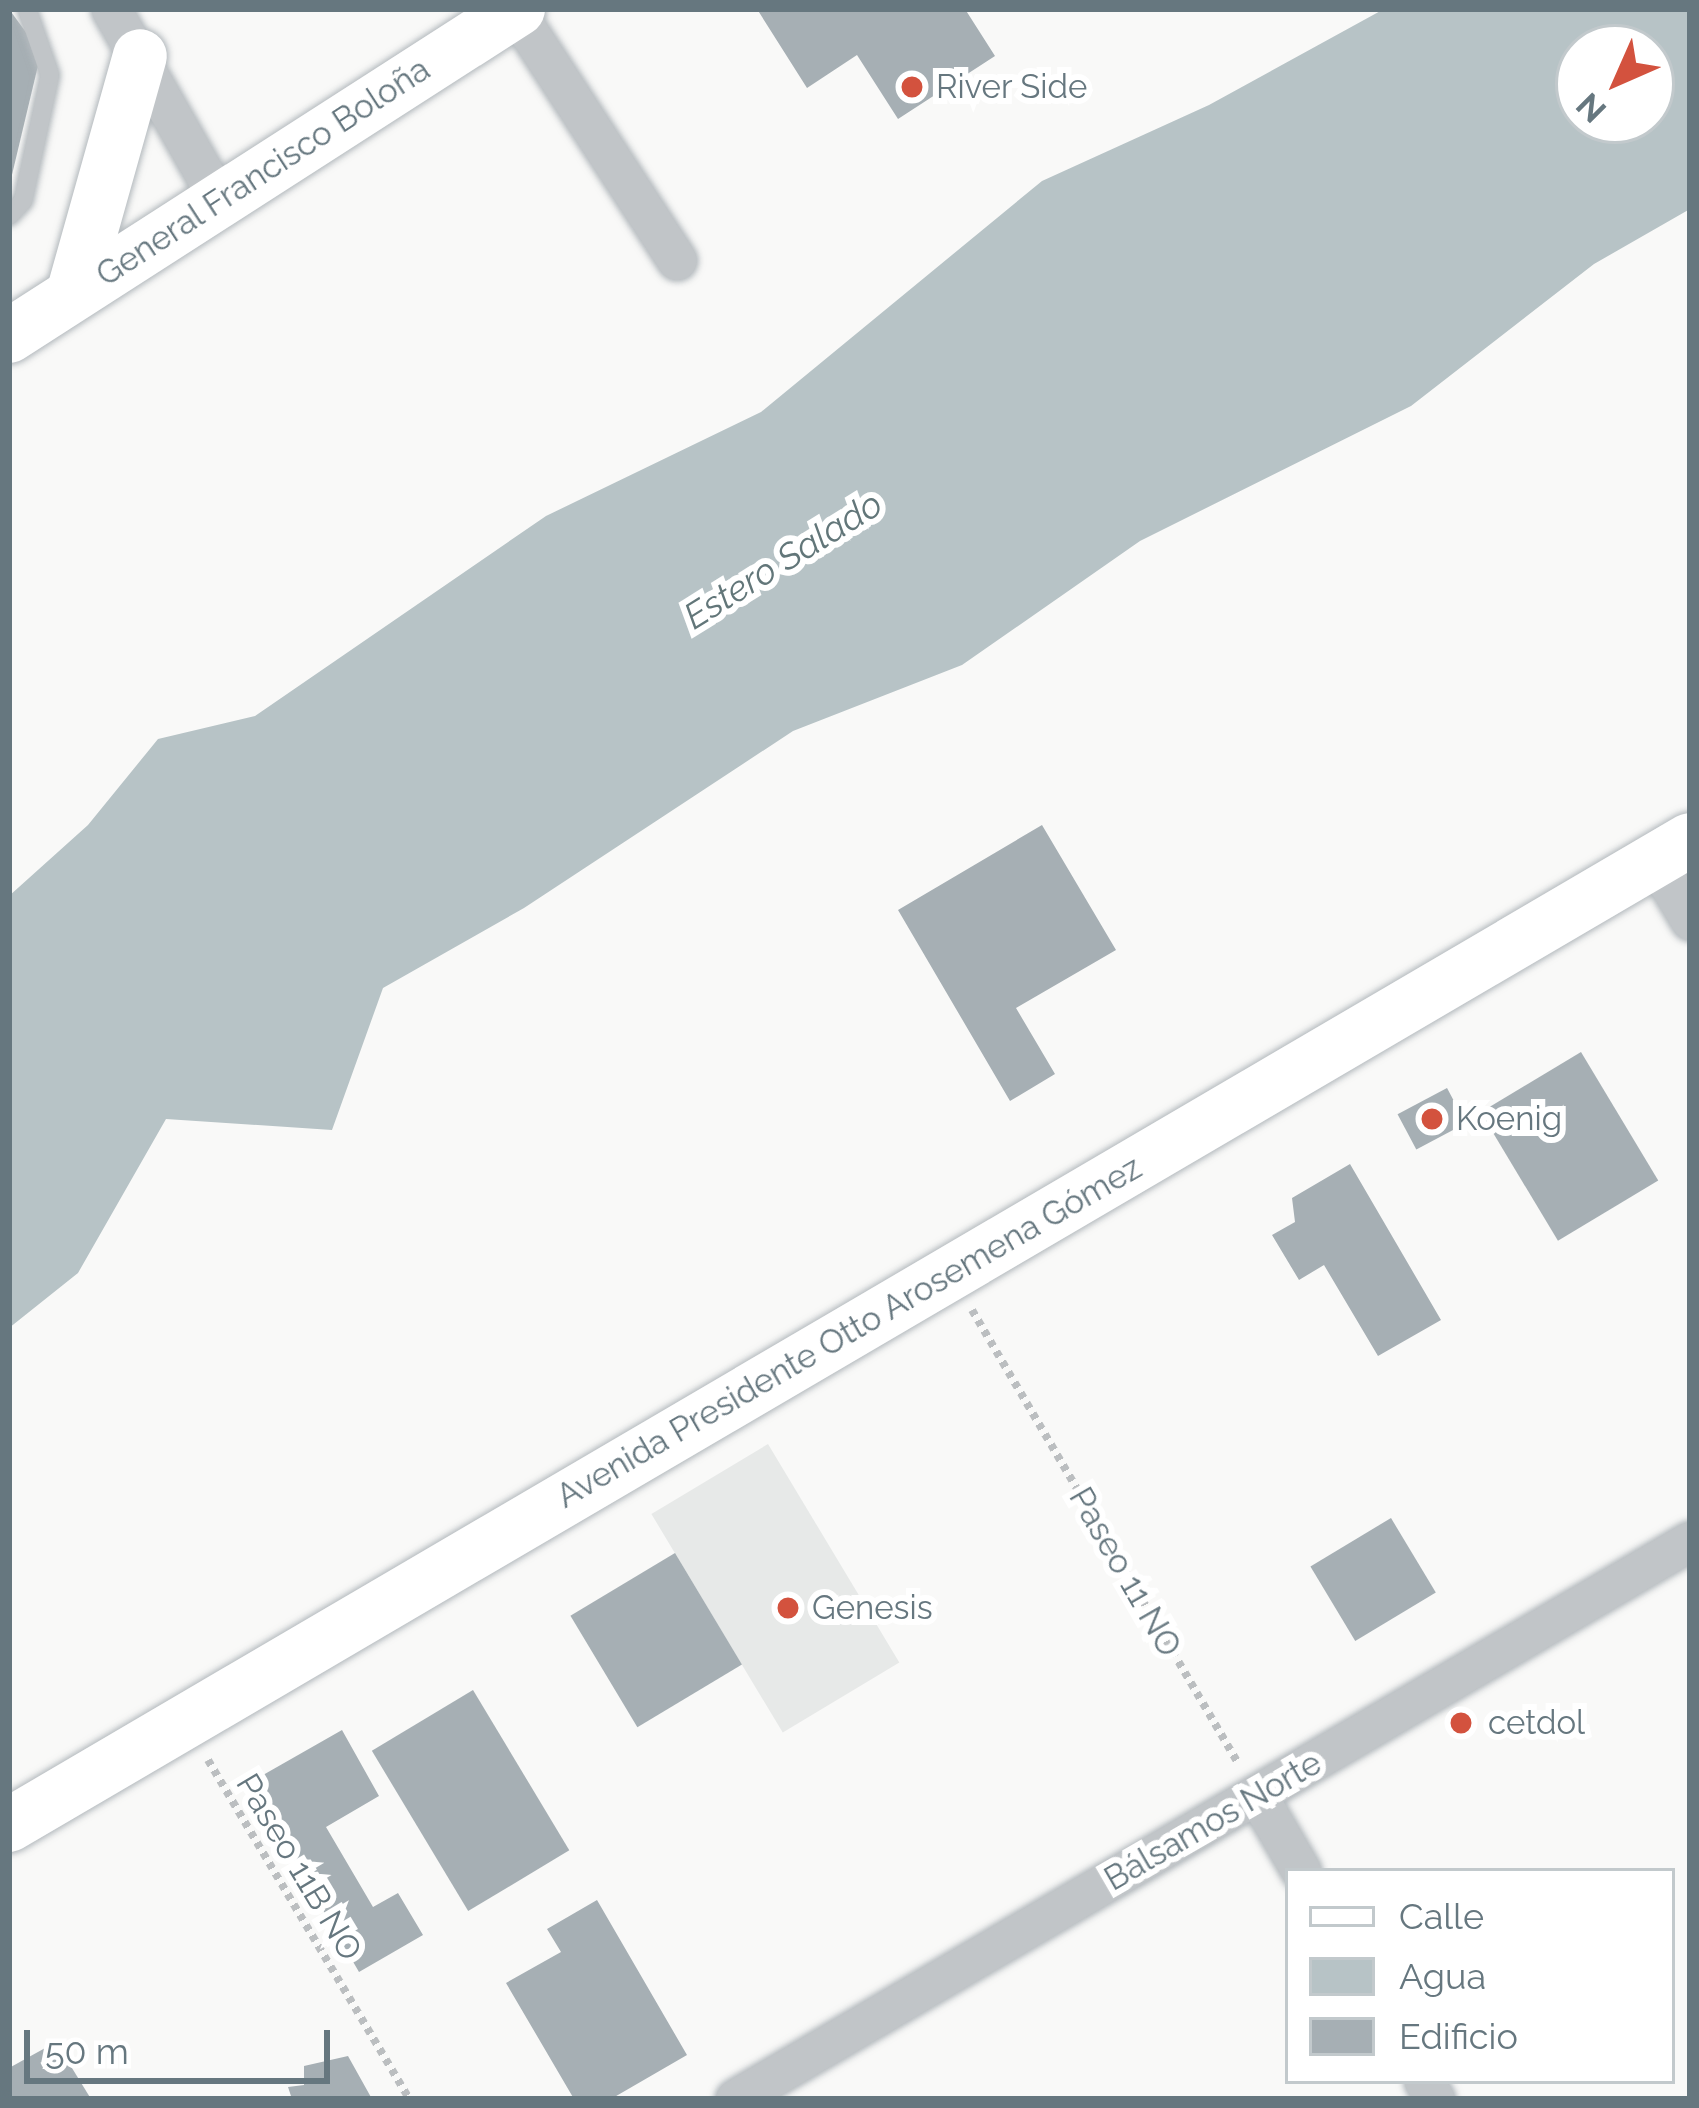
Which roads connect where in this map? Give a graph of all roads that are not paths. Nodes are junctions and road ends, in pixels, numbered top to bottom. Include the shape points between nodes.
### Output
1 (27, 9) edge
2 (111, 9) edge
3 (516, 10) edge
4 (140, 56) junction
5 (219, 200) junction
6 (9, 216) edge
7 (677, 260) dead end
8 (73, 294) junction
9 (9, 336) edge
10 (1672, 850) edge
11 (1690, 920) edge
12 (1690, 1541) edge
13 (1257, 1795) junction
14 (9, 1825) edge
15 (1298, 1868) edge
16 (735, 2099) edge

1 - 6 lane via 50,75 23,202
2 - 4 street
3 - 5 street, General Francisco Boloña
3 - 7 street
4 - 5 street
4 - 8 street
5 - 8 street, General Francisco Boloña
8 - 9 street, General Francisco Boloña
10 - 11 street
10 - 14 street, Avenida Presidente Otto Arosemena Gómez
12 - 13 street, Bálsamos Norte
13 - 15 street
13 - 16 street, Bálsamos Norte

